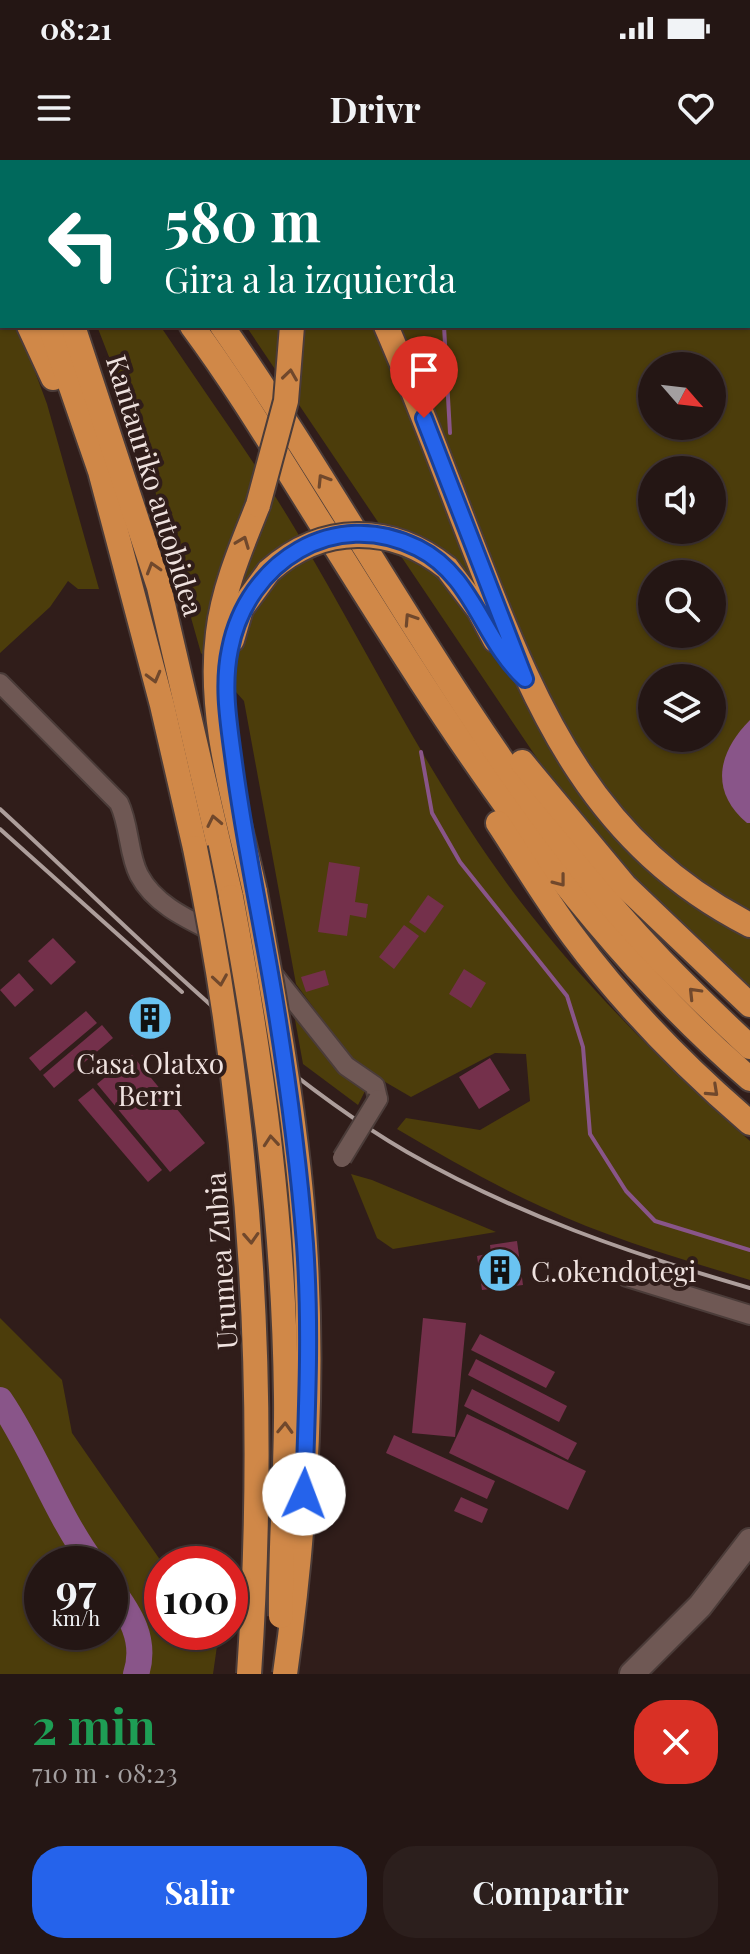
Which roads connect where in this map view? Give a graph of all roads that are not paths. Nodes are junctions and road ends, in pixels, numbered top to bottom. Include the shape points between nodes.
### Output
1 (30, 328) edge
2 (51, 328) edge
3 (74, 328) edge
4 (193, 328) edge
5 (223, 328) edge
6 (292, 328) edge
7 (387, 328) edge
8 (120, 548) junction
9 (525, 679) junction
10 (0, 683) edge
11 (452, 684) junction
12 (450, 726) junction
13 (244, 841) junction
14 (243, 895) junction
15 (750, 925) edge
16 (750, 1005) edge
17 (750, 1047) edge
18 (750, 1079) edge
19 (750, 1123) edge
20 (342, 1158) dead end
21 (627, 1277) dead end
22 (750, 1315) edge
23 (750, 1541) edge
24 (249, 1674) edge
25 (284, 1674) edge
26 (632, 1674) edge

1 - 8 highway
2 - 8 highway, Kantauriko autobidea via 100,471
14 -> 3 highway, Kantauriko autobidea via 159,587
4 - 12 highway
11 -> 5 highway
13 -> 6 highway, bridge via 223,749 218,633 286,401
7 - 9 highway
8 -> 24 highway, Urumea Zubia, bridge via 218,962 249,1206 258,1408
9 - 13 highway, bridge via 508,664 479,610 447,568 404,542 355,533 307,544 269,571 241,609 227,669 227,712
9 - 15 highway via 573,765 613,817 687,885
10 - 20 street, bridge via 119,803 136,866 148,888 172,909 262,962 346,1066 375,1086 378,1099
11 - 16 highway via 475,701 625,886
17 -> 11 highway via 664,963 581,868
12 -> 18 highway via 503,806 599,928
12 -> 19 highway via 457,753 480,793 571,934 678,1057
13 - 14 highway
25 -> 14 highway, bridge via 302,1557 308,1399 305,1247 294,1129
21 - 22 street
23 - 26 main road via 700,1606

